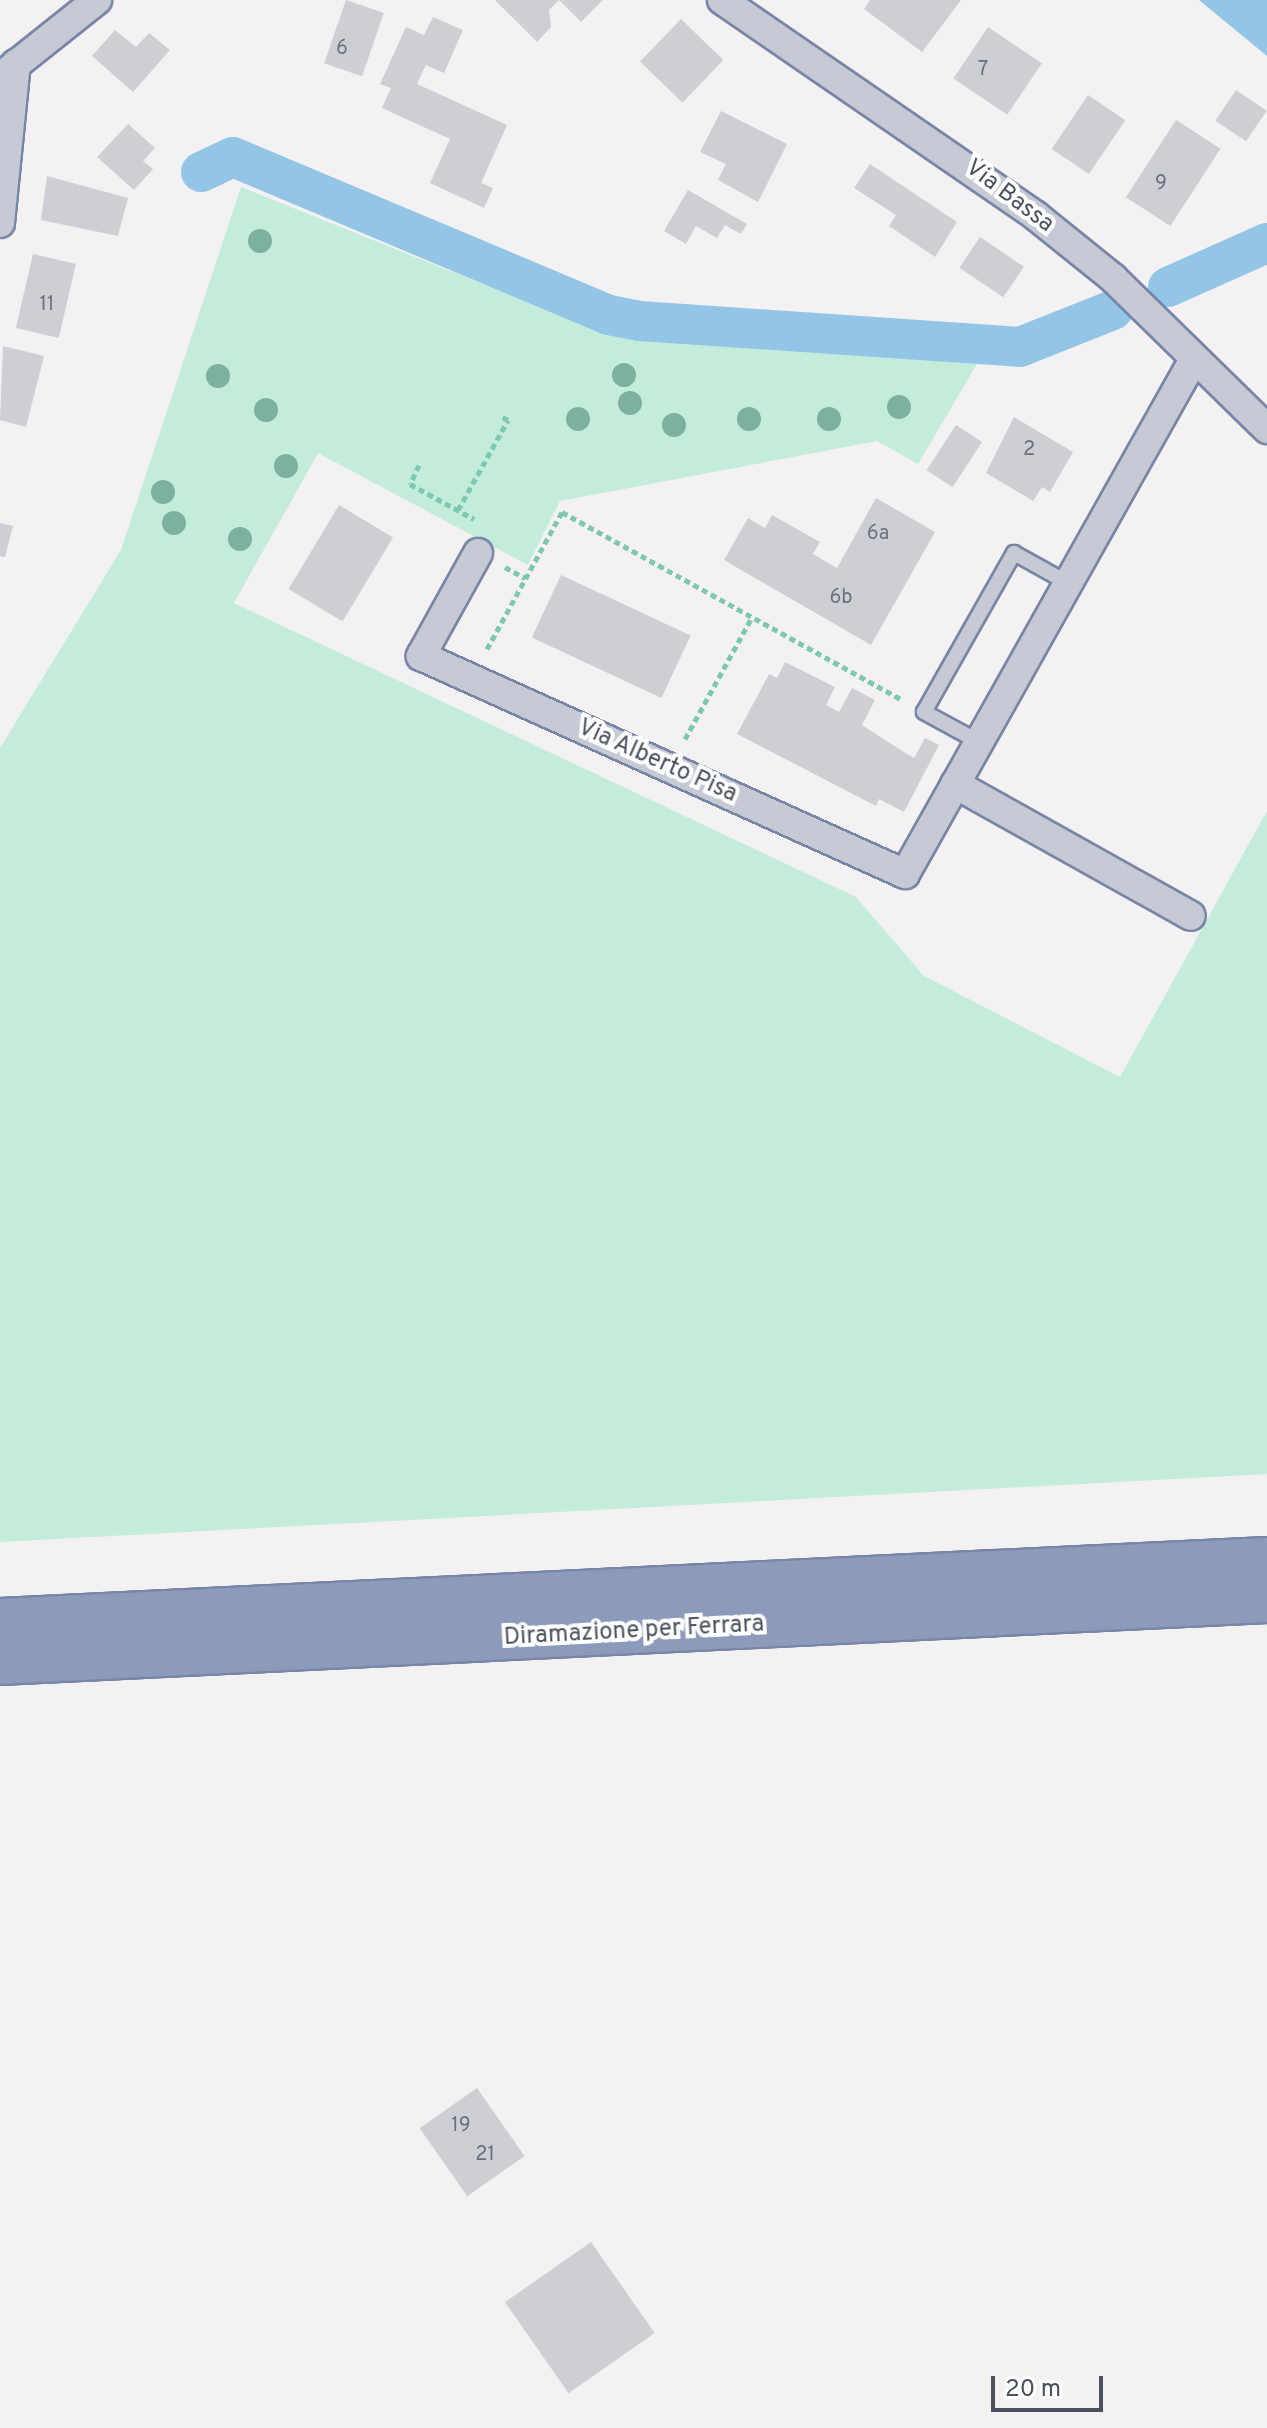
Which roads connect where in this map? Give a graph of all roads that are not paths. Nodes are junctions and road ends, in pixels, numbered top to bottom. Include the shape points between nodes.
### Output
1 (97, 0) edge
2 (722, 0) edge
3 (8, 71) edge
4 (0, 223) edge
5 (1194, 359) junction
6 (1267, 429) edge
7 (478, 553) dead end
8 (1068, 583) junction
9 (979, 742) junction
10 (955, 784) junction
11 (1191, 916) dead end
12 (1267, 1560) edge
13 (1267, 1600) edge
14 (0, 1621) edge
15 (0, 1662) edge

1 - 3 street
2 - 5 street, Via Bassa via 1036,216 1113,278
3 - 4 street
5 - 6 street, Via Bassa
5 - 8 street, Via Alberto Pisa
7 - 10 street, Via Alberto Pisa via 421,656 905,874
8 - 9 street, Via Alberto Pisa
8 - 9 lane via 1014,553 924,712
9 - 10 street, Via Alberto Pisa
10 - 11 street
12 - 14 highway, Diramazione per Ferrara
13 - 15 highway, Diramazione per Ferrara

